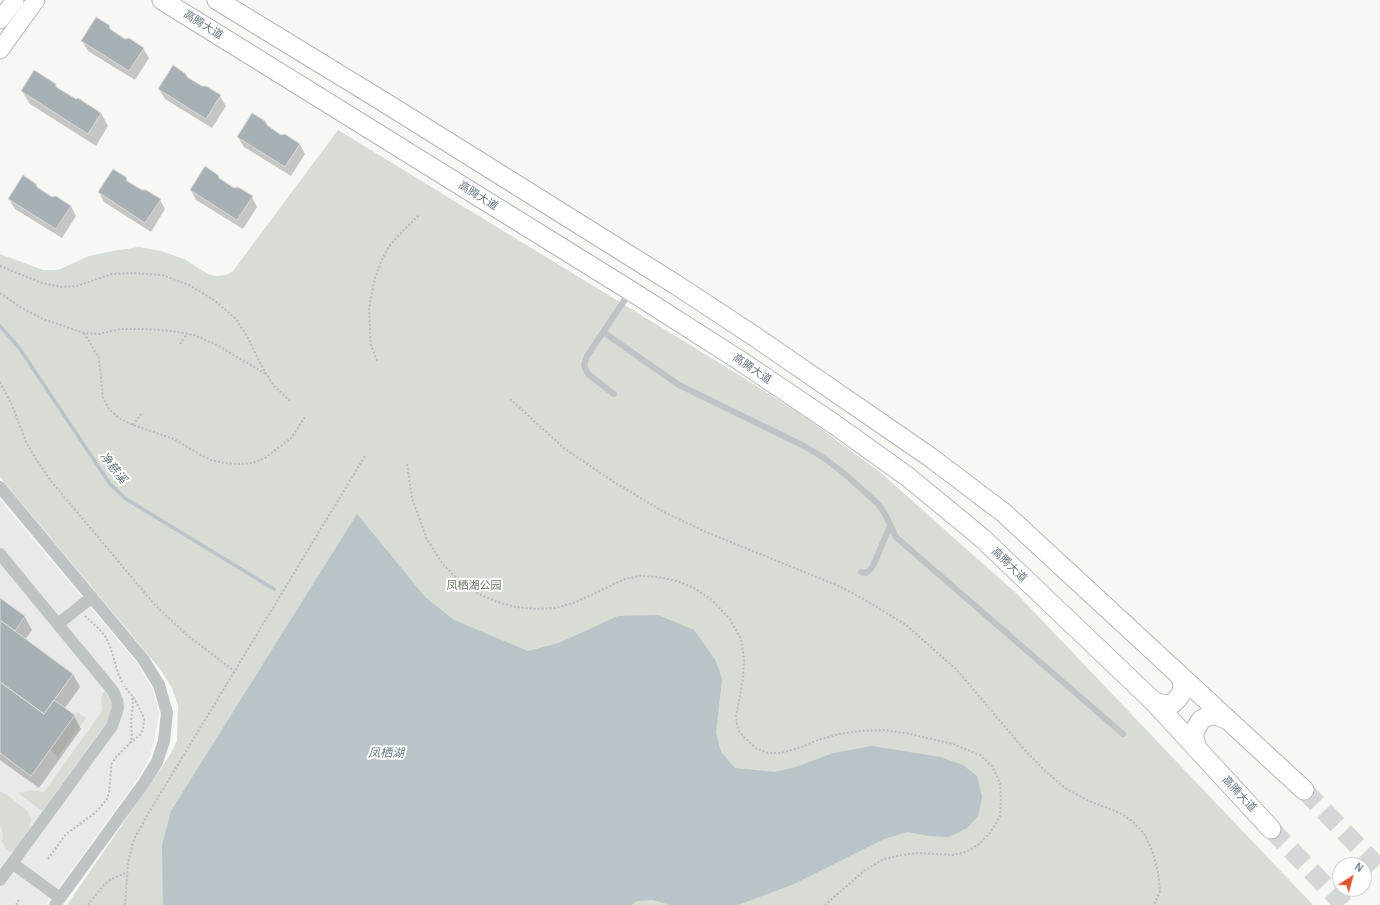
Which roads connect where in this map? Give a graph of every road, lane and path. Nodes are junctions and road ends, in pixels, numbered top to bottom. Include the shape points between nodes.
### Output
1 (14, 0) edge
2 (36, 0) edge
3 (162, 0) edge
4 (217, 0) edge
5 (0, 20) edge
6 (0, 50) edge
7 (420, 214) dead end
8 (0, 266) edge
9 (631, 290) junction
10 (0, 292) edge
11 (603, 332) junction
12 (84, 333) junction
13 (187, 334) junction
14 (180, 344) dead end
15 (377, 360) dead end
16 (267, 375) junction
17 (0, 382) edge
18 (614, 394) dead end
19 (510, 399) dead end
20 (291, 402) dead end
21 (141, 414) dead end
22 (305, 417) dead end
23 (133, 425) junction
24 (365, 456) dead end
25 (407, 464) dead end
26 (0, 487) edge
27 (890, 526) junction
28 (0, 554) edge
29 (860, 572) dead end
30 (92, 597) junction
31 (58, 624) junction
32 (235, 671) junction
33 (1181, 678) junction
34 (132, 696) dead end
35 (1153, 701) junction
36 (1226, 719) junction
37 (1123, 734) dead end
38 (130, 743) dead end
39 (1197, 749) junction
40 (1304, 790) tunnel mouth
41 (1271, 829) tunnel mouth
42 (12, 863) junction
43 (127, 872) junction
44 (0, 880) edge
45 (19, 900) dead end
46 (58, 902) edge
47 (16, 905) edge
48 (88, 905) edge
49 (125, 905) edge
50 (824, 905) edge
51 (1154, 905) edge

1 - 5 street
2 - 6 street
3 - 9 main road, 高腾大道
4 - 33 main road via 668,280 930,457 1004,513
7 - 15 path via 388,248 375,278 369,308 371,345
8 - 16 path via 42,283 61,287 76,286 112,274 133,273 162,275 189,285 214,300 236,319
9 - 11 lane
9 - 35 main road, 高腾大道 via 834,424 908,477 982,538
10 - 12 path via 20,307 43,319
11 - 18 lane via 584,365 588,374
11 - 27 lane via 680,385 824,458 878,504
12 - 13 path via 144,329
12 - 23 path via 99,358 103,398 114,414
13 - 14 path
13 - 16 path via 217,345
16 - 20 path via 274,386
17 - 32 path via 26,442 51,481 154,604 187,635
19 - 51 path via 565,449 664,512 840,587 906,625 957,670 1043,769 1065,788 1120,813 1144,833 1158,872 1160,891
21 - 23 path
22 - 23 path via 291,438 281,447 253,463 239,464 211,460 174,439
24 - 32 path
25 - 50 path via 412,498 428,539 442,563 460,582 497,602 516,607 556,608 576,602 625,579 646,576 677,581 712,600 730,619 740,639 744,659 736,717 738,730 757,749 768,753 781,753 839,734 885,730 953,744 980,755 992,766 1000,783 1000,816 991,832 979,844 966,852 953,855 918,853 884,859 865,870
26 - 30 street
27 - 29 lane via 873,566 866,573
27 - 37 lane via 896,537
28 - 31 street
30 - 31 street
30 - 46 street via 144,659 159,685 167,713 166,727 158,762
31 - 42 street via 113,692 118,708 112,726
32 - 43 path via 144,820 134,839
33 - 35 main road via 1182,692 1172,704 1164,705
33 - 36 main road
34 - 38 path via 144,720 140,734
35 - 39 main road, 高腾大道
36 - 39 main road via 1215,715 1201,720 1194,731
36 - 40 main road
39 - 41 main road, 高腾大道
42 - 44 street
42 - 46 street via 47,889
43 - 48 path via 110,880
43 - 49 path
45 - 47 path

